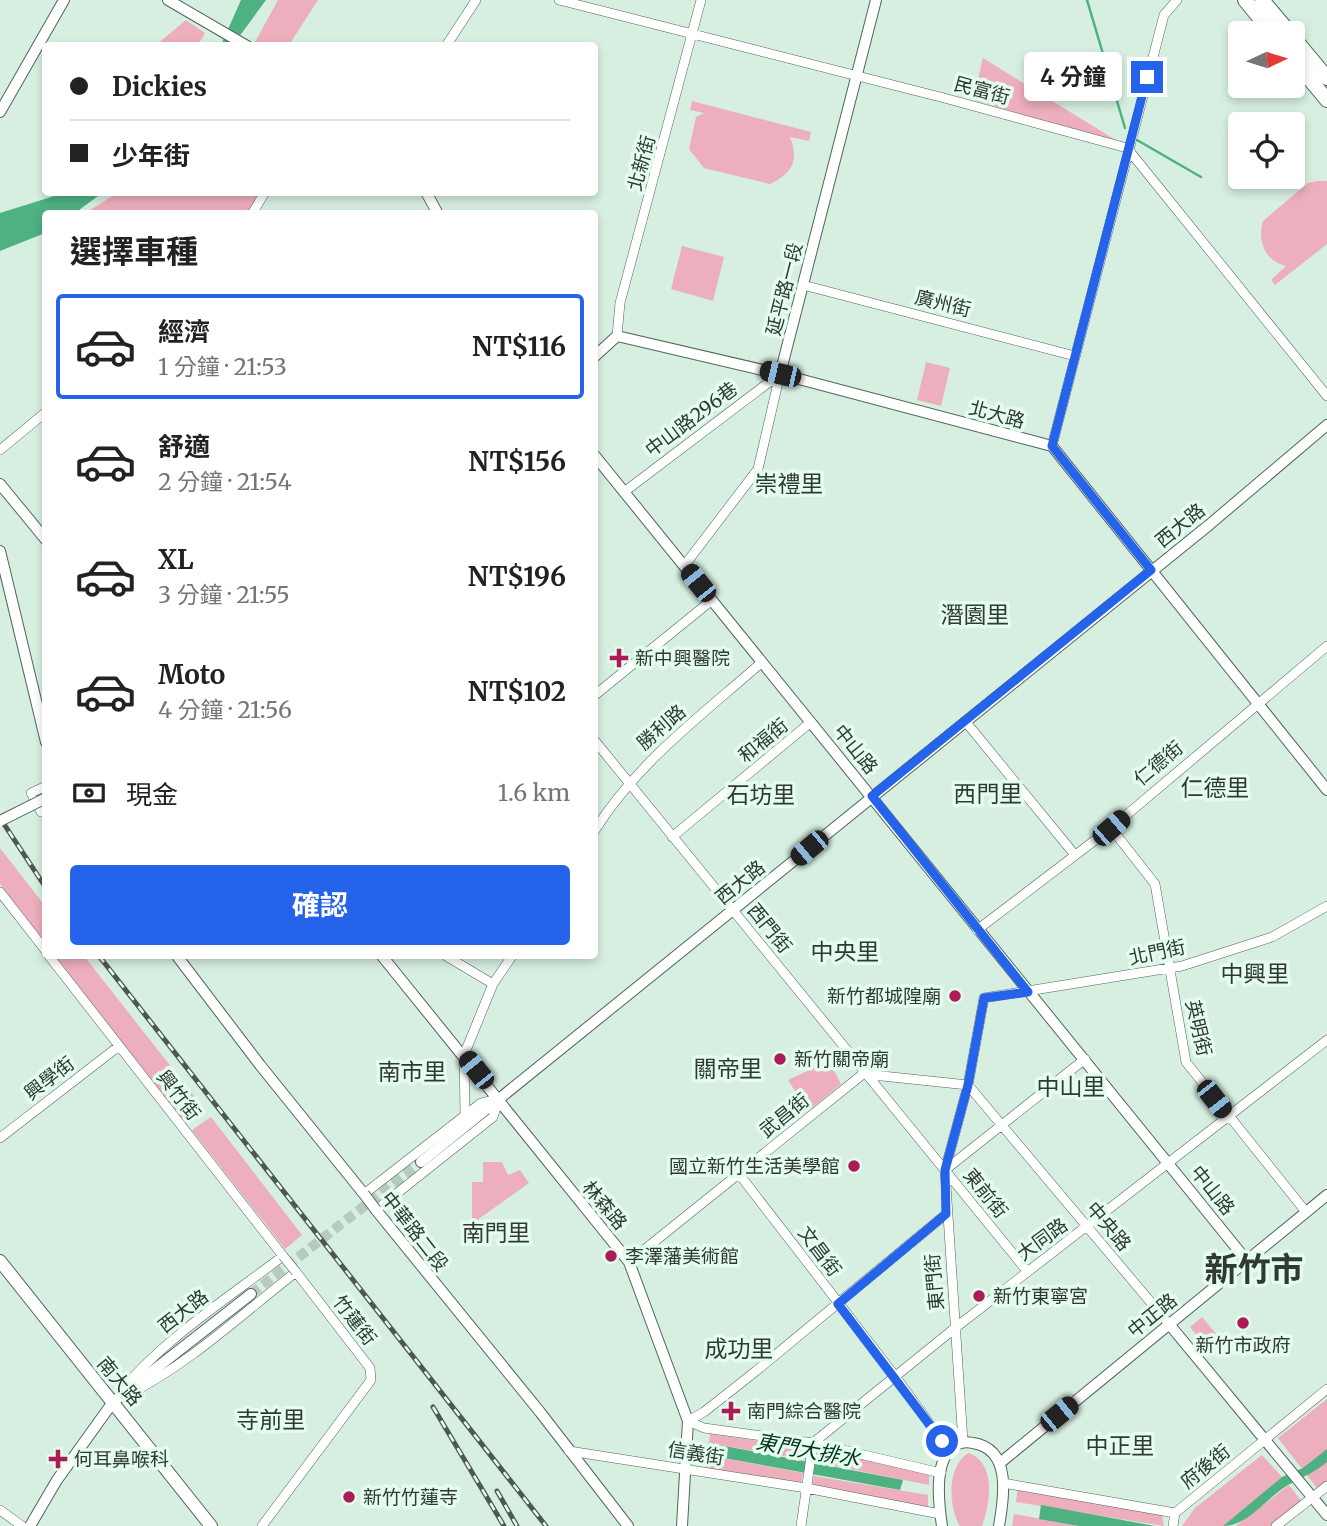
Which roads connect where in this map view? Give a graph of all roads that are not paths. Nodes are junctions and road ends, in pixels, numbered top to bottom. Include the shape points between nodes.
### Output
1 (64, 0) edge
2 (168, 0) edge
3 (476, 0) edge
4 (559, 0) edge
5 (701, 0) edge
6 (876, 0) edge
7 (1177, 0) edge
8 (1245, 0) edge
9 (1262, 0) edge
10 (1262, 21) edge
11 (1280, 21) edge
12 (692, 35) junction
13 (240, 42) edge
14 (449, 42) edge
15 (1306, 55) edge
16 (1306, 67) edge
17 (857, 75) junction
18 (1324, 79) edge
19 (1327, 100) edge
20 (0, 112) edge
21 (1127, 149) junction
22 (803, 285) junction
23 (617, 336) junction
24 (598, 353) edge
25 (1075, 356) junction
26 (780, 374) junction
27 (1327, 396) edge
28 (42, 415) edge
29 (1327, 425) edge
30 (1052, 446) junction
31 (0, 450) edge
32 (598, 460) edge
33 (1, 486) edge
34 (624, 492) junction
35 (42, 535) edge
36 (0, 551) edge
37 (684, 566) junction
38 (1151, 570) junction
39 (712, 600) junction
40 (1327, 646) edge
41 (762, 662) junction
42 (598, 693) edge
43 (1257, 703) junction
44 (965, 721) junction
45 (811, 722) junction
46 (42, 725) edge
47 (598, 745) edge
48 (629, 782) junction
49 (42, 788) edge
50 (1327, 790) edge
51 (872, 796) junction
52 (42, 800) edge
53 (42, 811) edge
54 (0, 821) edge
55 (598, 826) edge
56 (1111, 828) junction
57 (672, 837) junction
58 (1075, 855) junction
59 (0, 892) edge
60 (1327, 906) edge
61 (732, 910) junction
62 (977, 930) junction
63 (42, 946) edge
64 (51, 959) edge
65 (179, 959) edge
66 (384, 959) edge
67 (451, 959) edge
68 (510, 959) edge
69 (1168, 969) junction
70 (493, 984) junction
71 (1028, 992) junction
72 (984, 998) joint
73 (1327, 1040) edge
74 (119, 1046) junction
75 (464, 1055) junction
76 (1085, 1059) junction
77 (863, 1073) junction
78 (968, 1085) junction
79 (499, 1099) junction
80 (465, 1115) junction
81 (1229, 1117) junction
82 (1003, 1124) junction
83 (0, 1138) edge
84 (421, 1162) tunnel mouth
85 (1169, 1164) junction
86 (945, 1170) junction
87 (739, 1174) junction
88 (364, 1194) junction
89 (1327, 1195) edge
90 (376, 1210) junction
91 (1306, 1212) junction
92 (946, 1214) junction
93 (1087, 1228) junction
94 (283, 1256) junction
95 (0, 1261) edge
96 (1247, 1261) junction
97 (629, 1262) junction
98 (296, 1272) junction
99 (1027, 1272) junction
100 (251, 1294) tunnel mouth
101 (838, 1304) junction
102 (1170, 1324) junction
103 (955, 1328) junction
104 (895, 1376) junction
105 (1327, 1390) edge
106 (113, 1402) junction
107 (688, 1422) junction
108 (1265, 1440) junction
109 (962, 1442) junction
110 (813, 1443) junction
111 (569, 1451) junction
112 (949, 1451) junction
113 (1000, 1463) junction
114 (685, 1469) junction
115 (941, 1473) junction
116 (1003, 1483) junction
117 (1327, 1486) edge
118 (806, 1488) junction
119 (1313, 1498) junction
120 (0, 1510) edge
121 (1175, 1513) junction
122 (1327, 1515) edge
123 (941, 1520) edge
124 (22, 1526) edge
125 (30, 1526) edge
126 (211, 1526) edge
127 (262, 1526) edge
128 (628, 1526) edge
129 (682, 1526) edge
130 (801, 1526) edge
131 (999, 1526) edge
132 (1173, 1526) edge
133 (1276, 1526) edge

1 - 20 street
2 - 13 street
3 - 14 street
4 - 12 street, 民富街
5 - 12 street, 北新街
6 - 17 street, 延平路一段
7 - 21 street via 1164,15
8 - 10 main road
9 - 11 main road
12 - 17 street, 民富街
12 - 23 street, 北新街 via 621,303
15 - 18 main road
16 - 18 main road
17 - 21 street, 民富街
17 - 22 street, 延平路一段
18 - 19 main road
21 - 25 street
21 - 27 street
22 - 25 street, 廣州街
22 - 26 street, 延平路一段
23 - 24 street
23 - 26 street, 北大路
25 - 30 street
26 - 30 street, 北大路
26 - 34 street, 中山路296巷
26 - 37 street, 延平路一段 via 758,469
28 - 31 street
29 - 38 street, 西大路
30 - 38 street
32 - 34 street, 中山路
33 - 35 street
34 - 37 street, 中山路
36 - 46 street
37 - 39 street, 中山路
38 - 43 street
38 - 44 street, 西大路
39 - 41 street, 中山路
39 - 42 street
40 - 43 street, 仁德街
41 - 45 street, 中山路
41 - 48 street, 勝利路
43 - 50 street
43 - 56 street, 仁德街
44 - 51 street, 西大路
44 - 58 street
45 - 51 street, 中山路
45 - 57 street, 和福街
47 - 48 street, 西門街
48 - 55 street, 勝利路
48 - 57 street, 西門街
49 - 53 street via 31,793
51 - 61 street, 西大路
51 - 62 street, 中山路
52 - 54 street, bridge
56 - 58 street, 仁德街
56 - 69 street, 英明街 via 1155,884
57 - 61 street, 西門街
58 - 62 street, 仁德街
59 - 63 street
60 - 69 street, 北門街 via 1272,937
61 - 77 street, 西門街
61 - 79 street, 西大路
62 - 71 street, 中山路
64 - 74 street, 興竹街
65 - 88 street, 中華路二段
66 - 75 street, 林森路
67 - 70 street
68 - 70 street
69 - 71 street, 北門街
69 - 81 street, 英明街 via 1186,1062
70 - 75 street
71 - 72 street, 北門街
71 - 76 street, 中山路
72 - 78 street, 東門街
73 - 81 street, 大同路
74 - 83 street, 興學街
74 - 94 street, 興竹街
75 - 79 street, 林森路
75 - 80 street
76 - 82 street
76 - 85 street, 中山路
77 - 78 street
77 - 86 street, 東前街
77 - 87 street, 武昌街
78 - 82 street, 中央路
78 - 86 street, 東門街
79 - 80 street, 西大路 via 481,1103
79 - 84 street, 西大路
79 - 90 street, 西大路 via 493,1117
79 - 97 street, 林森路
80 - 88 street, 西大路
81 - 85 street, 大同路
81 - 91 street, 英明街
82 - 86 street
82 - 93 street, 中央路
85 - 93 street, 大同路
85 - 96 street, 中山路
86 - 92 street, 東門街
86 - 99 street, 東前街
87 - 97 street, 武昌街
87 - 101 street, 文昌街
88 - 90 street, 中華路二段, bridge
89 - 91 street, 中正路
90 - 111 street, 中華路二段
91 - 96 street, 中正路
92 - 101 street
92 - 103 street, 東門街
93 - 99 street, 大同路
93 - 102 street, 中央路
94 - 98 street, 興竹街, bridge
94 - 106 street, 西大路 via 138,1371
95 - 106 main road, 南大路
96 - 102 street, 中正路
97 - 107 street, 林森路
98 - 106 street, 西大路 via 148,1384
98 - 127 street, 竹蓮街 via 370,1368 371,1380
99 - 103 street, 大同路
100 - 106 street, 西大路
101 - 104 street, 文昌街
101 - 107 street
102 - 108 street, 中央路
102 - 113 street, 中正路
103 - 104 street, 大同路
103 - 109 street, 東門街
104 - 110 street, 大同路
104 - 112 street, 文昌街
105 - 108 street, 府後街
106 - 125 street, 西大路
106 - 126 main road, 南大路
107 - 110 street
107 - 114 street, 林森路
108 - 119 street, 中央路
108 - 121 street, 府後街
109 - 112 street
109 - 113 street via 988,1448
110 - 115 street
110 - 118 street
111 - 114 street, 信義街
111 - 128 street, 中華路二段
112 - 115 street
113 - 116 street
114 - 118 street, 信義街
114 - 129 street, 林森路
115 - 123 street
116 - 121 street, 府後街
116 - 131 street
117 - 119 street
118 - 123 street, 信義街
118 - 130 street
119 - 122 street
119 - 133 street
120 - 124 street
121 - 132 street

